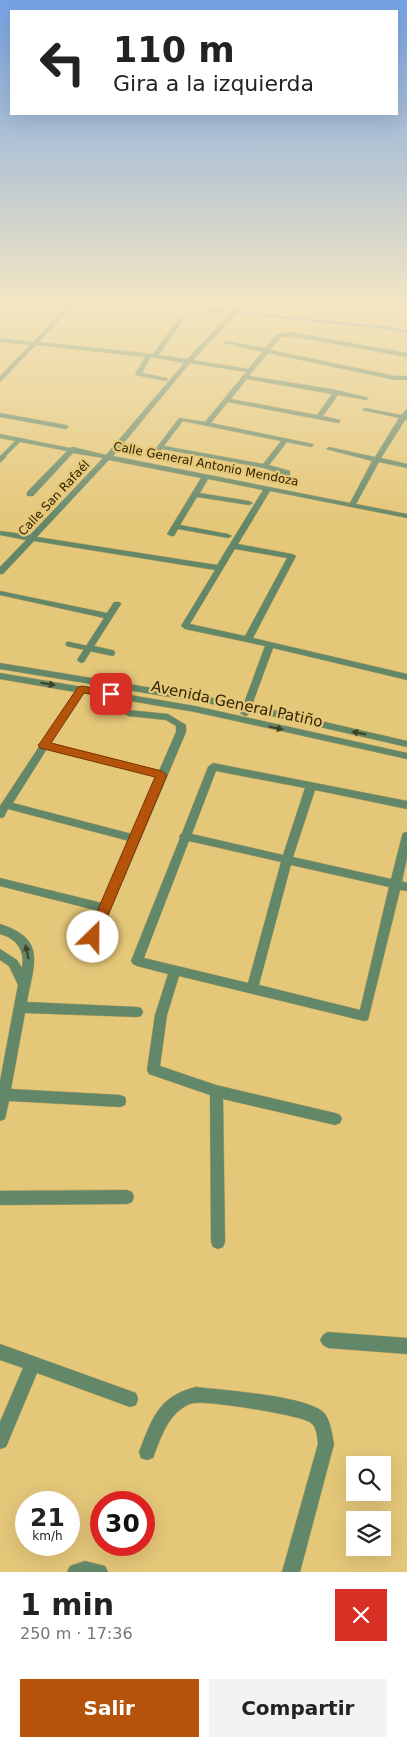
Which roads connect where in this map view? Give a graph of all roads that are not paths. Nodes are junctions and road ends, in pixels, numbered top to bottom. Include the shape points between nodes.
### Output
1 (151, 376) edge
2 (176, 376) edge
3 (245, 376) edge
4 (259, 376) edge
5 (387, 376) edge
6 (407, 378) edge
7 (165, 379) dead end
8 (337, 392) junction
9 (366, 398) dead end
10 (226, 400) junction
11 (365, 410) dead end
12 (0, 415) edge
13 (405, 416) edge
14 (319, 417) junction
15 (338, 420) dead end
16 (207, 424) junction
17 (66, 427) dead end
18 (0, 436) edge
19 (286, 439) junction
20 (19, 440) junction
21 (312, 445) dead end
22 (160, 447) junction
23 (73, 449) junction
24 (329, 449) dead end
25 (109, 456) junction
26 (153, 456) dead end
27 (0, 460) edge
28 (376, 460) junction
29 (264, 466) junction
30 (407, 466) edge
31 (287, 473) dead end
32 (206, 476) junction
33 (268, 488) junction
34 (30, 494) dead end
35 (195, 494) junction
36 (249, 504) dead end
37 (352, 505) junction
38 (407, 516) edge
39 (176, 526) junction
40 (0, 533) edge
41 (171, 534) dead end
42 (228, 536) dead end
43 (32, 538) junction
44 (234, 546) junction
45 (2, 568) edge
46 (219, 568) junction
47 (0, 593) edge
48 (118, 604) dead end
49 (109, 616) junction
50 (248, 639) junction
51 (68, 644) dead end
52 (270, 644) junction
53 (88, 649) junction
54 (112, 654) dead end
55 (81, 660) dead end
56 (0, 666) edge
57 (0, 676) edge
58 (407, 676) edge
59 (82, 689) junction
60 (247, 707) junction
61 (128, 713) dead end
62 (243, 720) junction
63 (407, 744) edge
64 (44, 745) junction
65 (407, 756) edge
66 (162, 775) junction
67 (311, 786) junction
68 (407, 805) edge
69 (3, 810) edge
70 (184, 836) junction
71 (407, 836) edge
72 (134, 838) junction
73 (287, 859) junction
74 (0, 882) edge
75 (402, 885) edge
76 (105, 908) junction
77 (0, 929) edge
78 (93, 937) dead end
79 (0, 954) edge
80 (175, 970) junction
81 (24, 984) junction
82 (252, 988) junction
83 (20, 1007) junction
84 (137, 1012) dead end
85 (216, 1091) junction
86 (2, 1095) junction
87 (120, 1101) dead end
88 (0, 1115) edge
89 (335, 1119) dead end
90 (127, 1197) dead end
91 (0, 1198) edge
92 (218, 1242) dead end
93 (328, 1340) dead end
94 (407, 1346) edge
95 (0, 1352) edge
96 (33, 1364) junction
97 (130, 1399) dead end
98 (0, 1441) edge
99 (147, 1452) dead end
100 (76, 1572) edge
101 (98, 1572) edge
102 (291, 1572) edge

1 - 7 street
2 - 25 street, Calle San Rafaél
3 - 10 street
4 - 8 street
5 - 6 street
8 - 9 street
8 - 14 street
10 - 14 street
10 - 16 street
11 - 13 street
12 - 17 street
13 - 28 street
14 - 15 street
16 - 19 street
16 - 22 street via 181,419
18 - 20 street, Calle General Antonio Mendoza
19 - 21 street
19 - 29 street
20 - 23 street, Calle General Antonio Mendoza
20 - 27 lane
22 - 26 street
22 - 29 street
23 - 25 street, Calle General Antonio Mendoza
23 - 34 street
24 - 28 street
25 - 32 street, Calle General Antonio Mendoza
25 - 43 street, Calle San Rafaél
28 - 30 street
28 - 37 street
29 - 31 street
32 - 33 street, Calle General Antonio Mendoza
32 - 35 street
33 - 37 street, Calle General Antonio Mendoza
33 - 44 street
35 - 36 street
35 - 39 street
37 - 38 street, Calle General Antonio Mendoza
39 - 41 street
39 - 42 street
40 - 43 street
43 - 45 street, Calle San Rafaél
43 - 46 street
44 - 46 street
44 - 50 street via 292,556
46 - 50 street via 184,626
47 - 49 street
48 - 49 street
49 - 53 street
50 - 52 street
51 - 53 lane
52 - 58 street
52 - 60 street
53 - 54 lane
53 - 55 street
56 - 60 street, Avenida General Patiño
57 -> 59 street, Avenida General Patiño
59 - 62 street, Avenida General Patiño
59 - 64 street
60 - 62 street
63 -> 60 street, Avenida General Patiño
61 - 66 street via 168,717 181,725
62 -> 65 street, Avenida General Patiño
64 - 66 street
64 - 69 street
66 - 72 street
67 - 68 street
67 - 70 street via 213,767
67 - 73 street
69 - 72 street
70 - 73 street
70 - 80 street via 137,961
71 - 75 street
72 - 76 street
73 - 75 street
73 - 82 street
74 - 76 street
75 - 82 street via 364,1016
76 - 78 street
81 -> 77 street via 29,960 27,948 17,935
79 - 81 street via 13,962
80 - 82 street
80 - 85 street via 161,1016 153,1070
81 - 83 street
83 - 84 street
83 - 86 street
85 - 89 street
85 - 92 street
86 - 87 street
86 - 88 street
90 - 91 street
93 - 94 street
95 - 96 street
96 - 97 street
96 - 98 street
99 - 102 street via 162,1418 183,1396 286,1407 317,1417 323,1426 326,1444
100 - 101 street

